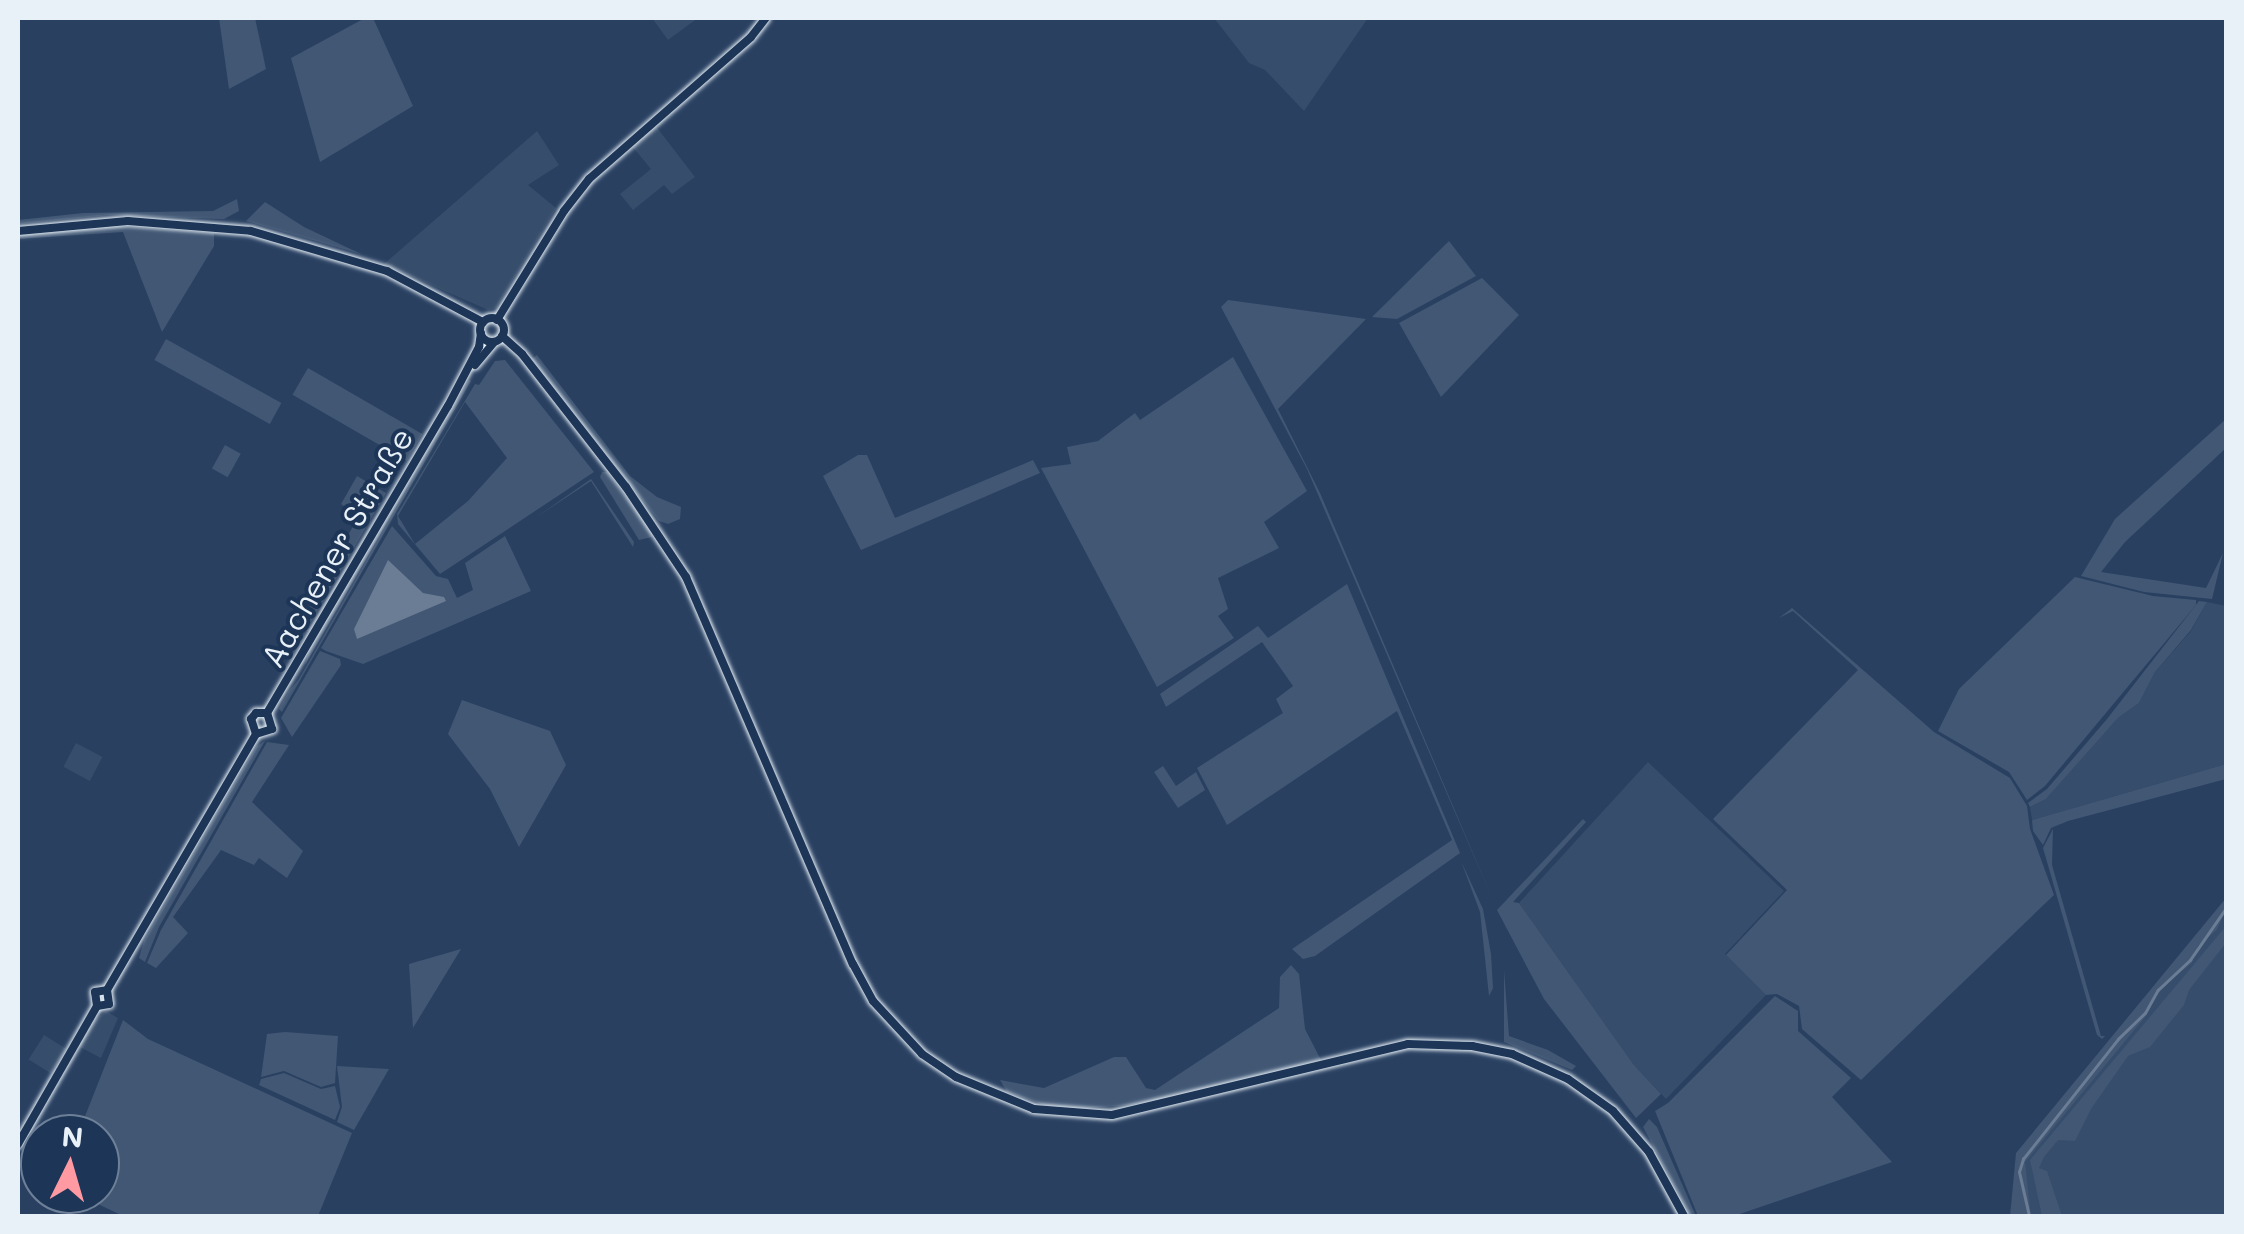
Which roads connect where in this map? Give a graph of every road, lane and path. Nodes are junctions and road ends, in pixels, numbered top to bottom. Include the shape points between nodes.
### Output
1 (766, 18) edge
2 (18, 231) edge
3 (498, 320) junction
4 (483, 322) junction
5 (481, 334) junction
6 (498, 339) junction
7 (448, 406) junction
8 (267, 713) junction
9 (256, 734) junction
10 (18, 1144) edge
11 (1684, 1216) edge

1 - 3 main road via 579,190
2 - 4 main road via 128,221 251,231 373,265
3 - 4 main road
3 - 6 main road
4 - 5 main road, Aachener Straße
5 - 6 main road
5 - 7 main road, Aachener Straße
6 - 7 main road, Aachener Straße
6 - 11 main road via 534,368 670,550 698,598 853,964 873,1001 922,1054 1008,1100 1094,1115 1151,1108 1408,1044 1512,1054 1568,1079 1613,1111 1655,1161
7 - 8 main road, Aachener Straße
8 - 9 main road via 251,718
8 - 9 main road via 272,729
9 - 10 main road via 107,990 109,1004 97,1006

